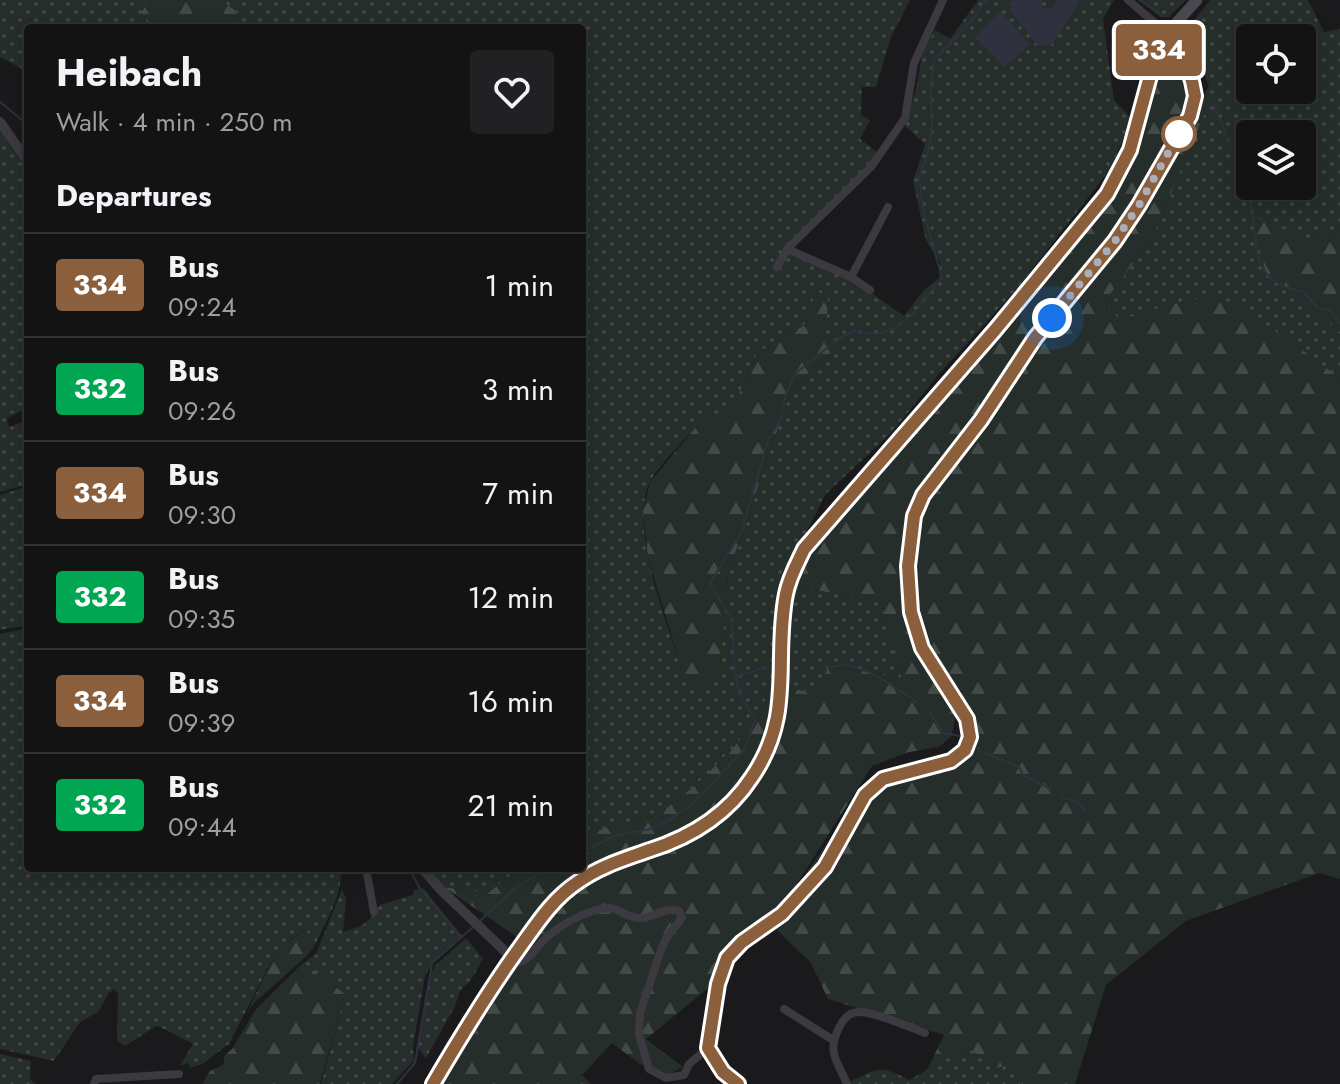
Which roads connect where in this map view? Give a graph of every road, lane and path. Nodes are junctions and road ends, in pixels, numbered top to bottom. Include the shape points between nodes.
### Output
1 (943, 0) edge
2 (1128, 0) edge
3 (1197, 0) edge
4 (1167, 33) junction
5 (0, 122) edge
6 (24, 155) edge
7 (888, 207) dead end
8 (787, 249) junction
9 (777, 267) dead end
10 (851, 277) junction
11 (870, 290) dead end
12 (367, 872) edge
13 (429, 872) edge
14 (374, 912) dead end
15 (512, 958) junction
16 (784, 1009) dead end
17 (925, 1033) dead end
18 (833, 1040) junction
19 (708, 1048) junction
20 (179, 1074) dead end
21 (685, 1079) edge
22 (94, 1084) edge
23 (433, 1084) edge
24 (738, 1084) edge
25 (847, 1084) edge

1 - 8 street via 914,63 905,118 871,167
2 - 4 street
3 - 4 main road
4 - 15 main road via 1130,150 1107,194 804,549 786,595 773,739 754,775 727,807 695,831 597,870 570,887
4 - 19 street via 1192,81 1190,116 1103,258 1035,338 923,495 914,516 908,566 911,612 922,648 967,719 970,737 965,750 951,761 883,779 865,795 825,867 782,914 727,958
5 - 6 street
7 - 10 street
8 - 9 street
8 - 10 street
10 - 11 street
12 - 14 street
13 - 15 street
15 - 21 street via 527,959 553,932 602,910 611,908 632,918 679,911 682,918 661,950 638,1026 649,1069 666,1078
15 - 23 main road
16 - 18 street
17 - 18 street via 856,1012 843,1020
18 - 25 street via 835,1060
19 - 21 street via 689,1064
19 - 24 street
20 - 22 street via 96,1079

